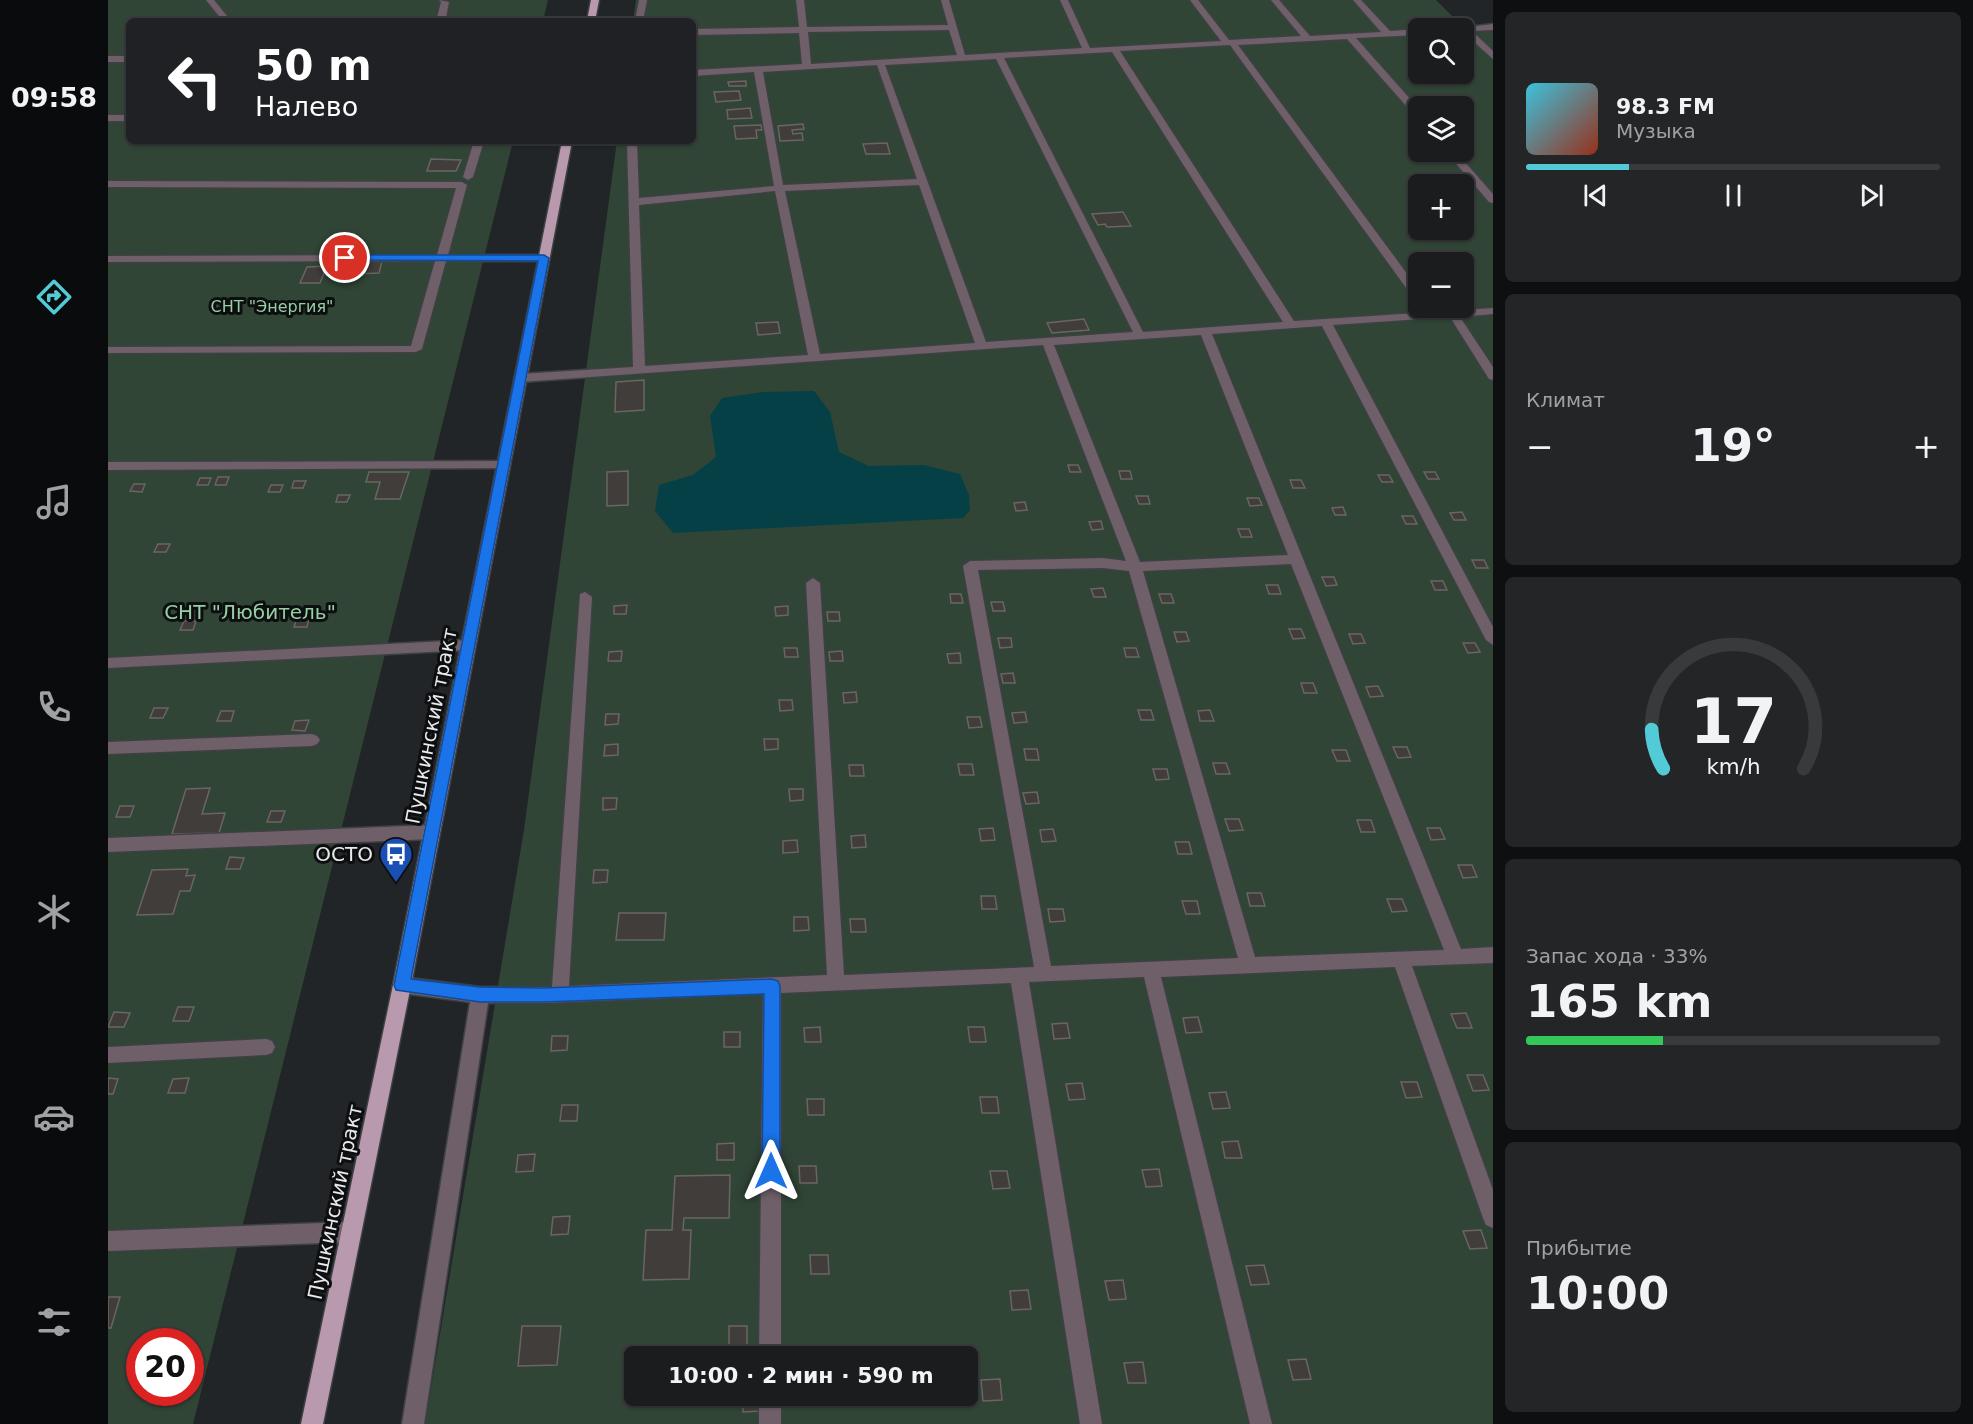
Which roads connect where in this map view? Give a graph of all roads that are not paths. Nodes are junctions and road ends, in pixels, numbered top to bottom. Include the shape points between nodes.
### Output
1 (210, 0) edge
2 (443, 0) edge
3 (595, 0) edge
4 (643, 0) edge
5 (800, 0) edge
6 (945, 0) edge
7 (1064, 0) edge
8 (1194, 0) edge
9 (1275, 0) edge
10 (1357, 0) edge
11 (225, 18) edge
12 (441, 18) edge
13 (592, 18) edge
14 (640, 18) edge
15 (953, 27) junction
16 (1493, 27) edge
17 (1474, 28) edge
18 (803, 29) junction
19 (696, 32) edge
20 (1408, 33) edge
21 (1388, 34) junction
22 (1349, 36) junction
23 (1307, 38) junction
24 (1474, 38) edge
25 (1229, 43) junction
26 (1113, 49) junction
27 (1086, 51) junction
28 (999, 56) junction
29 (1493, 56) edge
30 (962, 58) junction
31 (108, 59) edge
32 (126, 59) edge
33 (880, 62) junction
34 (807, 66) junction
35 (758, 69) junction
36 (696, 73) edge
37 (1408, 103) edge
38 (108, 118) edge
39 (126, 118) edge
40 (478, 144) edge
41 (566, 144) edge
42 (632, 144) edge
43 (1460, 162) edge
44 (468, 177) dead end
45 (923, 182) junction
46 (108, 184) edge
47 (779, 188) junction
48 (1493, 200) edge
49 (634, 201) junction
50 (440, 258) junction
51 (544, 258) junction
52 (108, 259) edge
53 (1408, 283) edge
54 (1493, 311) edge
55 (1474, 312) edge
56 (1408, 314) edge
57 (1456, 318) edge
58 (1326, 323) junction
59 (1291, 325) junction
60 (1205, 331) junction
61 (1140, 336) junction
62 (1047, 342) junction
63 (982, 346) junction
64 (108, 350) edge
65 (815, 358) junction
66 (639, 370) junction
67 (1493, 376) edge
68 (520, 378) junction
69 (504, 465) junction
70 (108, 466) edge
71 (1296, 559) junction
72 (1135, 567) junction
73 (813, 583) dead end
74 (585, 597) dead end
75 (1493, 640) edge
76 (468, 645) junction
77 (108, 663) edge
78 (312, 740) dead end
79 (108, 748) edge
80 (432, 832) junction
81 (108, 845) edge
82 (1493, 955) edge
83 (1455, 956) junction
84 (1401, 959) junction
85 (1249, 966) junction
86 (1151, 970) junction
87 (1044, 975) junction
88 (1019, 976) junction
89 (836, 984) junction
90 (402, 985) junction
91 (772, 986) junction
92 (560, 994) junction
93 (480, 995) junction
94 (266, 1047) dead end
95 (108, 1055) edge
96 (1493, 1218) edge
97 (350, 1232) junction
98 (108, 1241) edge
99 (770, 1346) edge
100 (770, 1406) edge
101 (312, 1424) edge
102 (413, 1424) edge
103 (770, 1424) edge
104 (1091, 1424) edge
105 (1261, 1424) edge

1 - 11 street
2 - 12 street
3 - 13 main road
4 - 14 street
5 - 18 street
6 - 15 street
7 - 27 street
8 - 25 street
9 - 23 street
10 - 21 street
15 - 18 street
15 - 30 street
16 - 17 street
18 - 19 street
18 - 34 street
20 - 21 street
21 - 22 street
22 - 23 street
22 - 37 street
23 - 25 street
24 - 29 street
25 - 26 street
25 - 53 street
26 - 27 street
26 - 59 street
27 - 28 street
28 - 30 street
28 - 61 street
30 - 33 street
31 - 32 street
33 - 34 street
33 - 45 street
34 - 35 street
35 - 36 street
35 - 47 street
38 - 39 street
40 - 44 street
41 - 51 main road, Пушкинский тракт
42 - 49 street
43 - 48 street
45 - 47 street
45 - 63 street
46 - 50 street via 462,185
47 - 49 street
47 - 65 street
49 - 66 street
50 - 51 street
50 - 52 street
50 - 64 street via 416,350
51 - 68 main road, Пушкинский тракт
54 - 55 street
56 - 58 street
57 - 67 street
58 - 59 street
58 - 75 street
59 - 60 street
60 - 61 street
60 - 71 street
61 - 62 street
62 - 63 street
62 - 72 street
63 - 65 street
65 - 66 street
66 - 68 street
68 - 69 main road, Пушкинский тракт
69 - 70 street
69 - 76 main road, Пушкинский тракт
71 - 72 street
71 - 83 street
72 - 85 street
72 - 87 street via 1102,563 970,566
73 - 89 street
74 - 92 street
76 - 77 street
76 - 80 main road, Пушкинский тракт
78 - 79 street
80 - 81 street
80 - 90 main road, Пушкинский тракт
82 - 83 street
83 - 84 street
84 - 85 street
84 - 96 street
85 - 86 street
86 - 87 street
86 - 105 street
87 - 88 street
88 - 89 street
88 - 104 street
89 - 91 street
90 - 93 street
90 - 97 main road, Пушкинский тракт
91 - 92 street
91 - 99 street
92 - 93 street
93 - 102 street
94 - 95 street
97 - 98 street
97 - 101 main road, Пушкинский тракт
100 - 103 street

